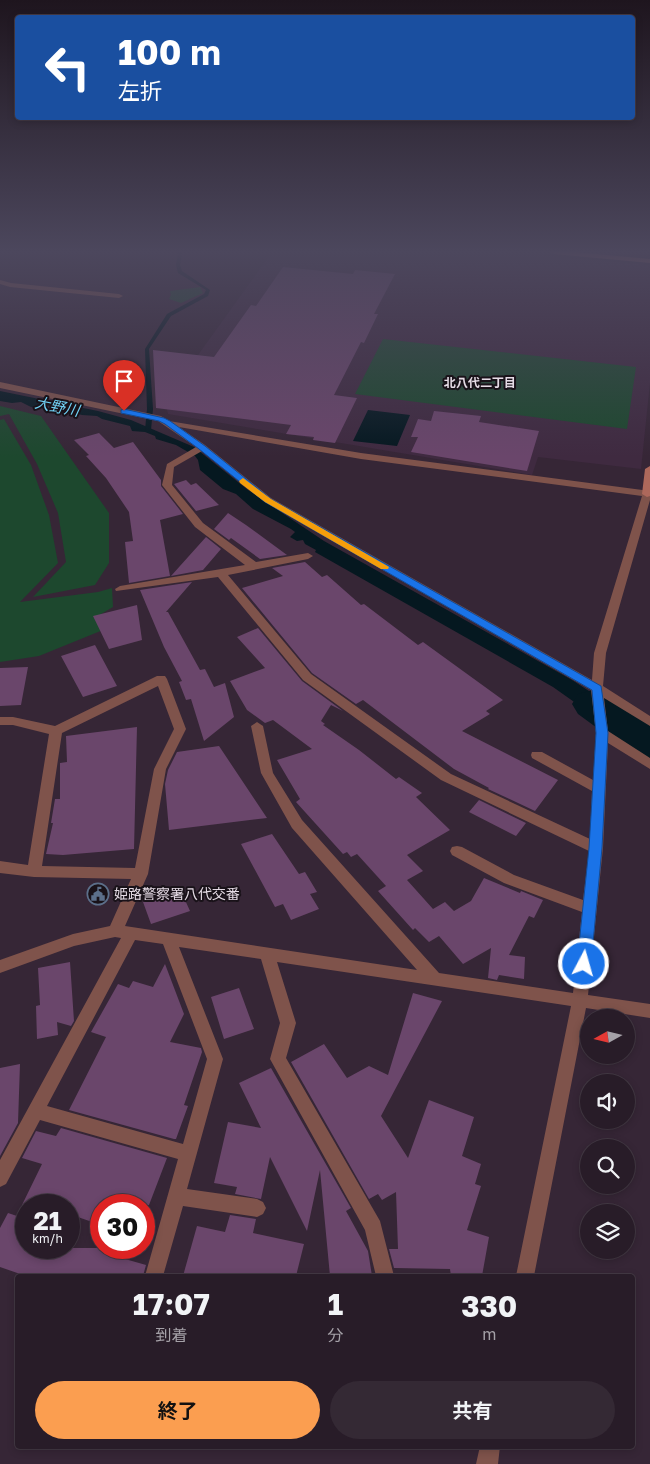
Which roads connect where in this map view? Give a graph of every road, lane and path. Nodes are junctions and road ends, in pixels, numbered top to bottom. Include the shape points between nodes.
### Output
1 (0, 385) edge
2 (167, 423) junction
3 (202, 447) junction
4 (650, 469) edge
5 (649, 494) edge
6 (308, 556) dead end
7 (254, 566) junction
8 (221, 573) junction
9 (120, 589) dead end
10 (597, 688) junction
11 (0, 721) edge
12 (650, 722) edge
13 (257, 726) dead end
14 (601, 729) junction
15 (56, 731) junction
16 (537, 755) dead end
17 (650, 764) edge
18 (599, 789) junction
19 (596, 848) junction
20 (457, 851) dead end
21 (0, 867) edge
22 (34, 871) junction
23 (141, 874) junction
24 (590, 909) junction
25 (123, 933) junction
26 (169, 940) junction
27 (267, 955) junction
28 (0, 967) edge
29 (435, 979) junction
30 (580, 1000) junction
31 (650, 1011) edge
32 (36, 1111) junction
33 (189, 1154) junction
34 (0, 1178) edge
35 (176, 1196) junction
36 (257, 1208) dead end
37 (155, 1274) edge
38 (385, 1274) edge
39 (524, 1274) edge
40 (490, 1449) edge
41 (487, 1464) edge

1 - 2 street via 161,419
2 - 3 street
2 - 5 street via 361,456
3 - 7 street via 170,466 167,485 200,525
3 - 10 street via 268,500
4 - 5 street
5 - 10 street via 600,653
6 - 7 street
7 - 8 street
8 - 9 street
8 - 19 street via 307,677 446,777
10 - 12 street
10 - 14 street
11 - 15 street
13 - 29 street via 267,773 297,824
14 - 17 street
14 - 18 street
15 - 22 street
15 - 23 street via 161,679 180,729 160,769
16 - 18 street
18 - 19 street
19 - 24 street
20 - 24 street via 510,879
21 - 22 street
22 - 23 street
23 - 25 street
24 - 30 street
25 - 26 street
25 - 28 street via 74,940
25 - 32 street
26 - 27 street
26 - 33 street via 215,1059
27 - 29 street
27 - 38 street via 288,1023 278,1059 374,1227
29 - 30 street
30 - 31 street
30 - 39 street
32 - 33 street
32 - 34 street
33 - 35 street
35 - 36 street
35 - 37 street
40 - 41 street

